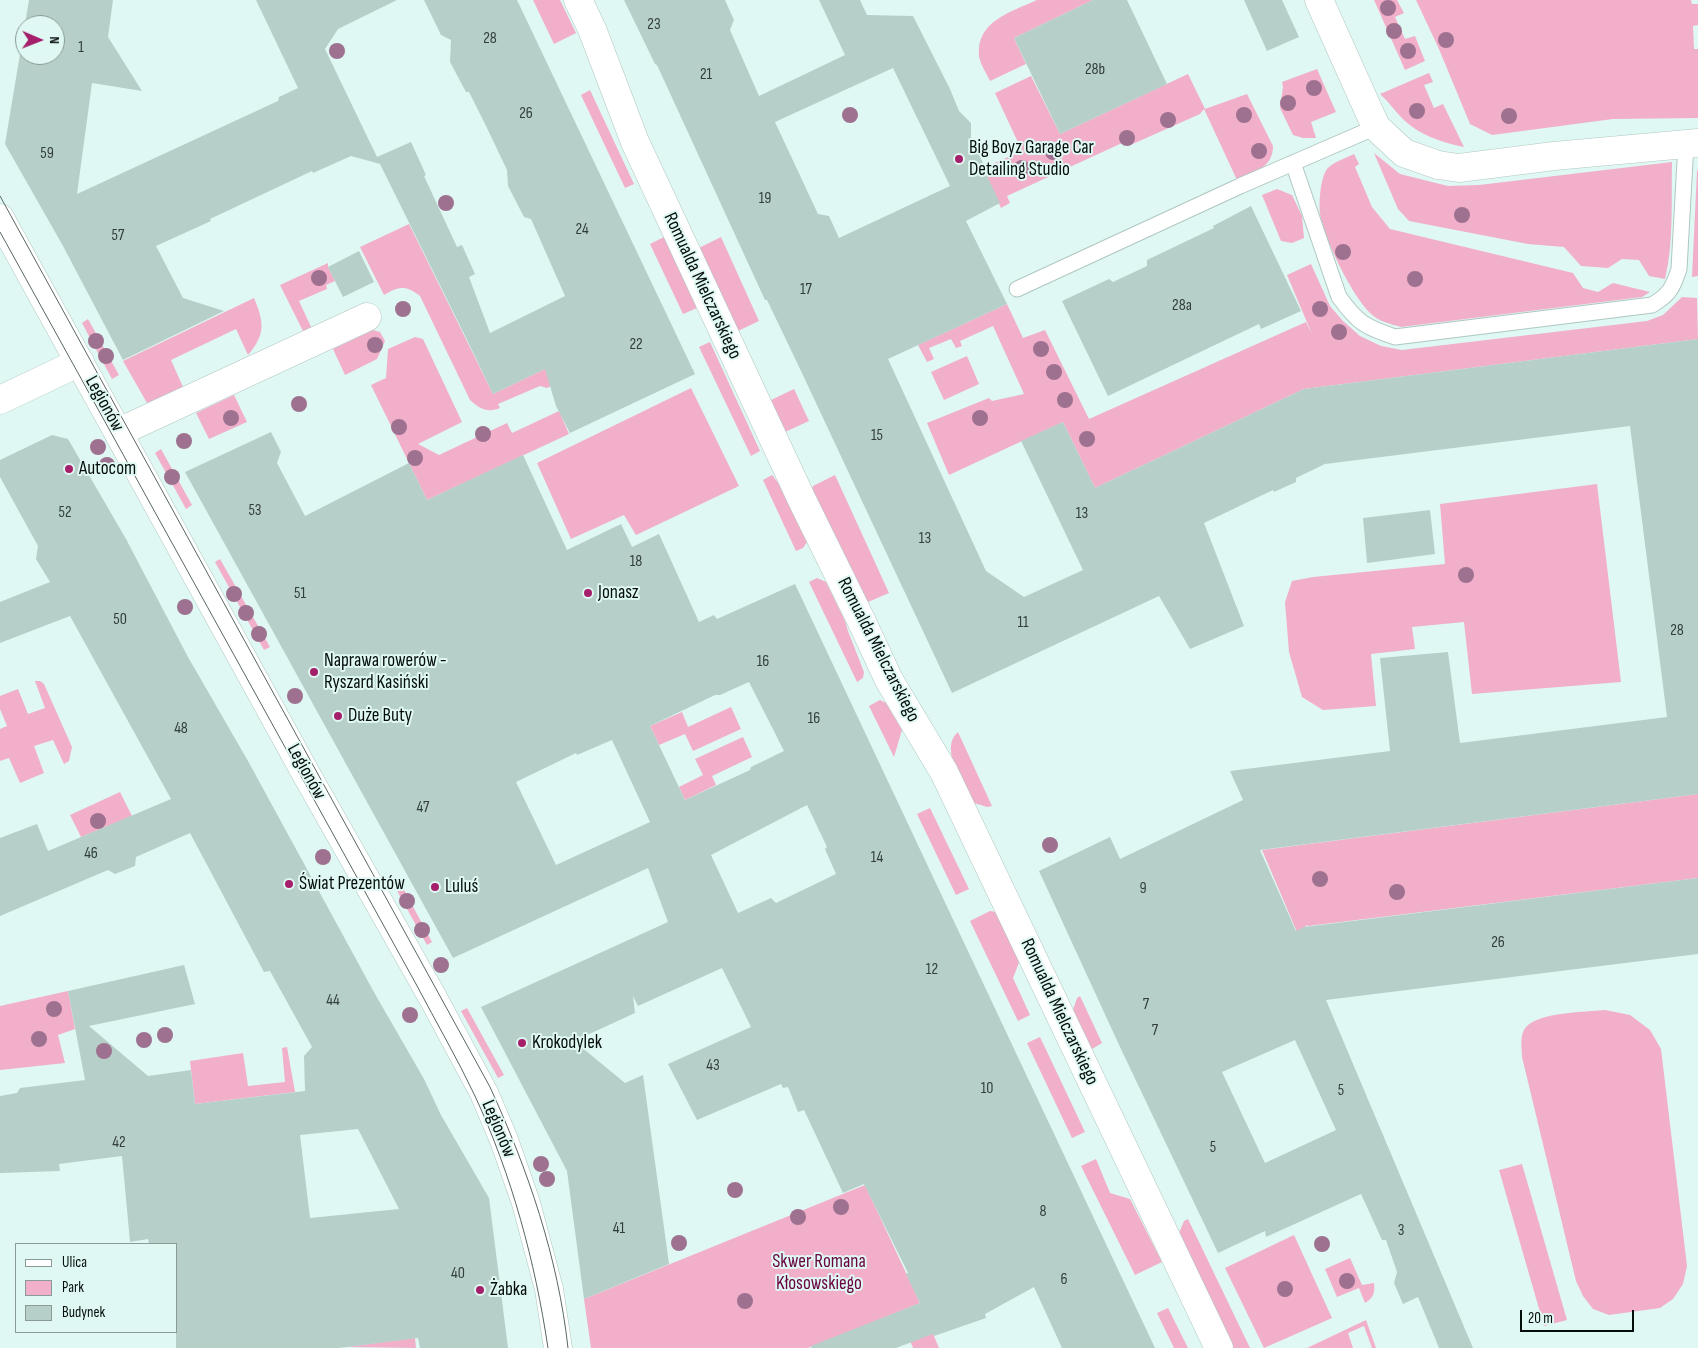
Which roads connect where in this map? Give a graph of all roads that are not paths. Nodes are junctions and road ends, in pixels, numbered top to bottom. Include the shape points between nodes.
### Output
1 (578, 0) edge
2 (1319, 0) edge
3 (1376, 127) junction
4 (1692, 143) edge
5 (1293, 163) junction
6 (0, 218) edge
7 (1017, 289) dead end
8 (367, 317) dead end
9 (80, 362) junction
10 (0, 400) edge
11 (120, 432) junction
12 (558, 1348) edge
13 (1219, 1348) edge

1 - 13 street, Romualda Mielczarskiego via 635,142 802,500 888,680 944,772
2 - 3 street
3 - 4 street via 1404,153 1438,165 1459,168
3 - 5 lane
4 - 5 lane via 1679,269 1674,285 1665,297 1652,305 1395,337 1368,328 1351,314 1339,297
5 - 7 lane
6 - 9 street, Legionów
8 - 11 street
9 - 10 street
9 - 11 street, Legionów
11 - 12 street, Legionów via 484,1093 526,1203 548,1288

